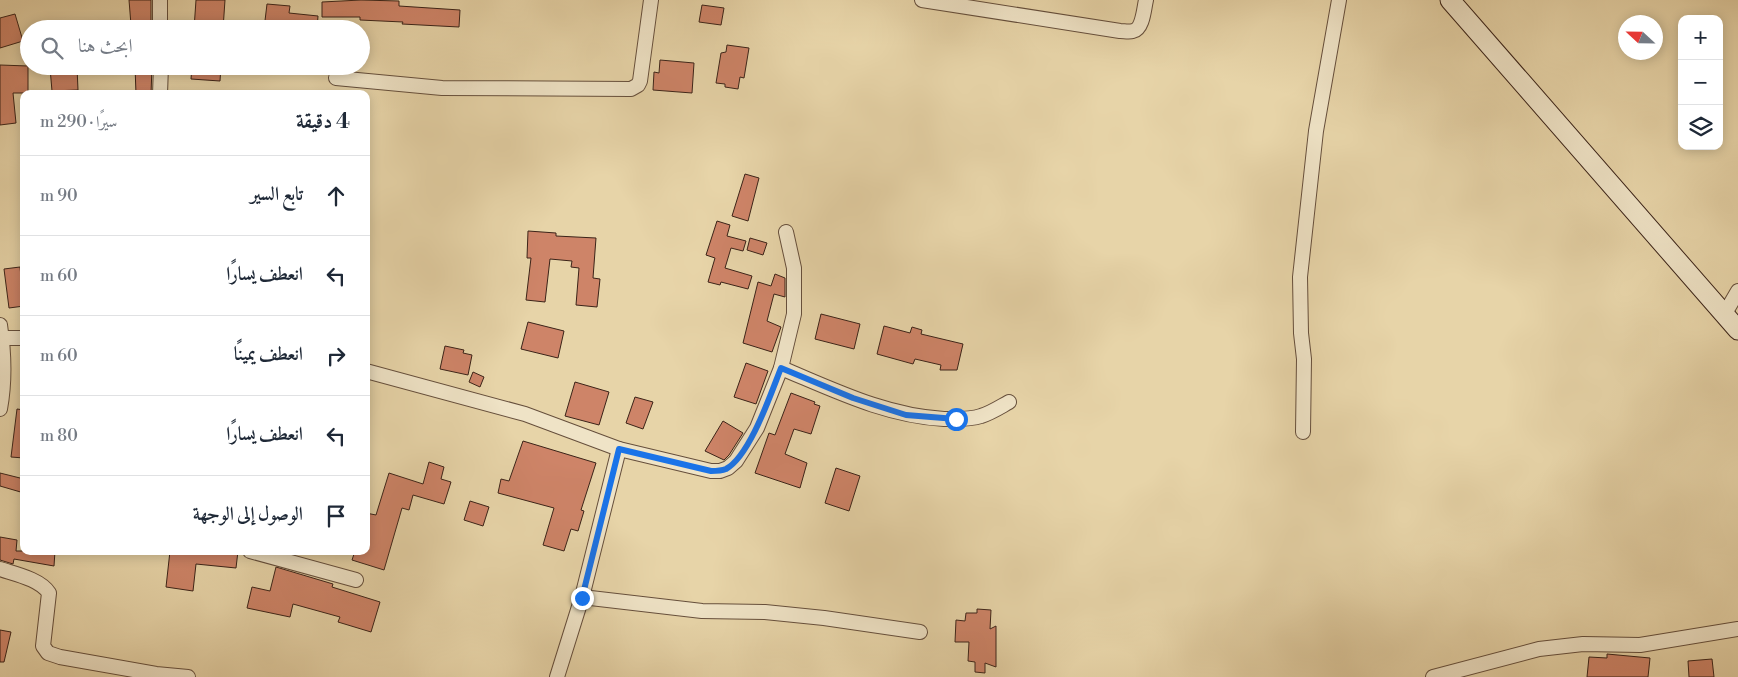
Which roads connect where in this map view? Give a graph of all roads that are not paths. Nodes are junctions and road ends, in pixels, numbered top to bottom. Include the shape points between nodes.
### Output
1 (160, 0) edge
2 (651, 0) edge
3 (922, 0) edge
4 (1146, 0) edge
5 (1339, 0) edge
6 (1450, 0) edge
7 (160, 20) edge
8 (161, 75) edge
9 (336, 78) dead end
10 (160, 90) edge
11 (786, 232) dead end
12 (1738, 291) edge
13 (1724, 315) junction
14 (1738, 330) edge
15 (1, 332) edge
16 (20, 337) edge
17 (781, 368) junction
18 (370, 372) edge
19 (1009, 402) dead end
20 (0, 409) edge
21 (1303, 432) dead end
22 (619, 449) junction
23 (265, 555) edge
24 (0, 570) edge
25 (356, 580) dead end
26 (582, 598) junction
27 (1738, 629) edge
28 (920, 632) dead end
29 (188, 677) edge
30 (557, 677) edge
31 (1433, 677) edge

1 - 7 street
2 - 9 street via 640,81 631,89 442,88
3 - 4 street via 1134,31
5 - 21 street via 1316,131 1300,277
6 - 13 main road
8 - 10 street
11 - 17 street via 794,268 794,314
12 - 13 street
13 - 14 main road
15 - 16 street
15 - 20 street
17 - 19 street via 853,398 906,415 969,419
17 - 22 street via 757,428 728,468 711,471
18 - 22 street via 525,414
22 - 26 street
23 - 25 street
24 - 29 street via 39,584 49,593 43,646 48,653
26 - 28 street via 702,610 775,613
26 - 30 street
27 - 31 street via 1640,645 1583,644 1539,649

